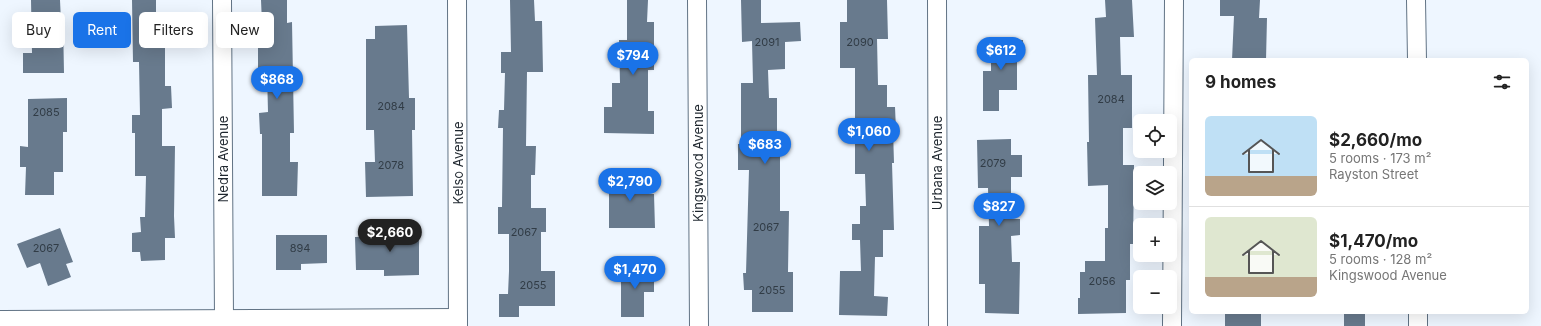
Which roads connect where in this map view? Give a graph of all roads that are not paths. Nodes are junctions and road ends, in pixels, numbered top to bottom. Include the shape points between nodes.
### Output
1 (222, 0) edge
2 (457, 0) edge
3 (697, 0) edge
4 (937, 0) edge
5 (1174, 0) edge
6 (1416, 0) edge
7 (1417, 58) edge
8 (1418, 314) edge
9 (224, 319) junction
10 (0, 320) edge
11 (458, 322) edge
12 (699, 326) edge
13 (938, 326) edge
14 (1172, 326) edge
15 (1418, 326) edge

1 - 9 street, Nedra Avenue
2 - 11 street, Kelso Avenue
3 - 12 street, Kingswood Avenue
4 - 13 street, Urbana Avenue
5 - 14 street
6 - 7 street
8 - 15 street
9 - 10 street
9 - 11 street

